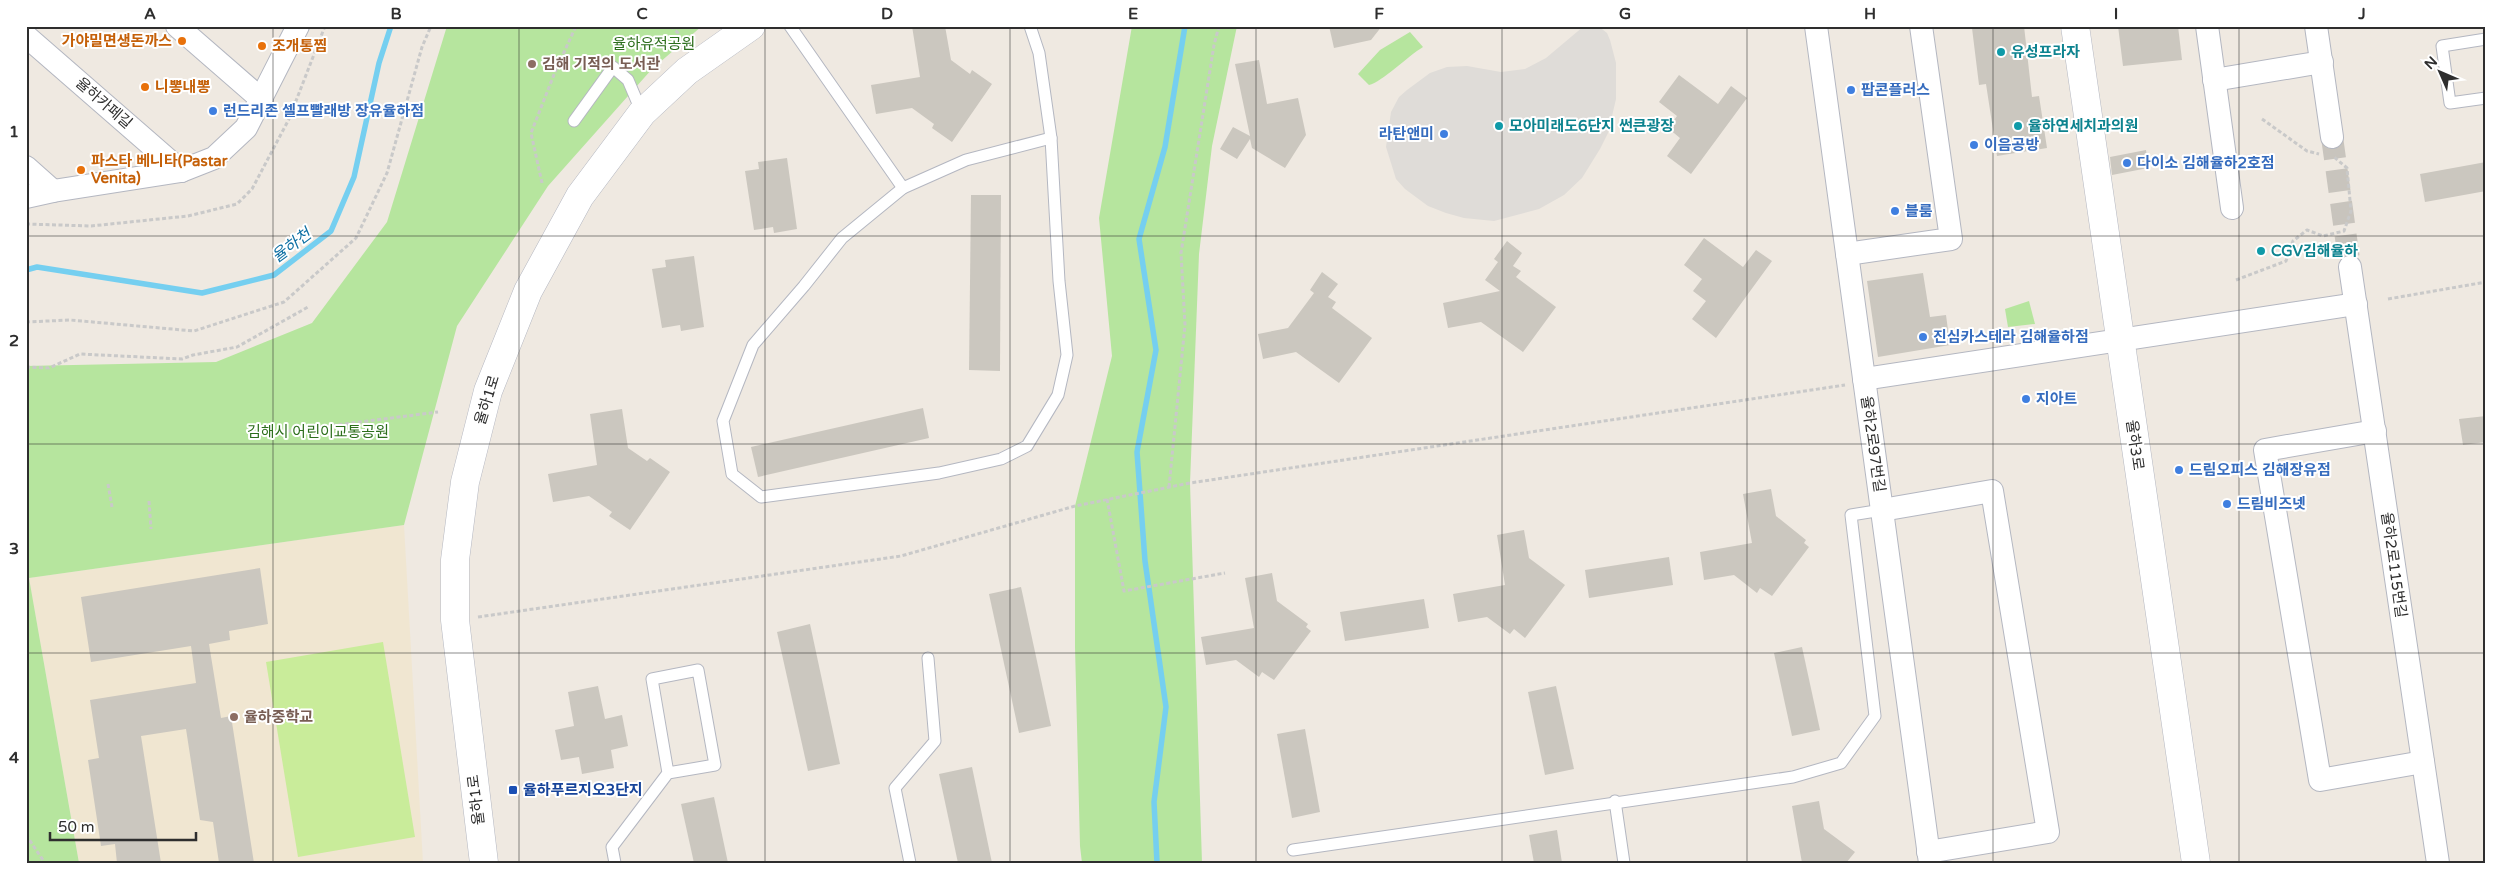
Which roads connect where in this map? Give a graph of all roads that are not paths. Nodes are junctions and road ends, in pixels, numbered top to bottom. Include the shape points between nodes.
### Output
1 (177, 26) edge
2 (298, 26) edge
3 (750, 26) edge
4 (790, 26) edge
5 (1030, 26) edge
6 (1816, 26) edge
7 (1921, 26) edge
8 (2074, 26) edge
9 (2207, 26) edge
10 (2316, 26) edge
11 (26, 36) edge
12 (2486, 39) edge
13 (2322, 62) junction
14 (2214, 80) junction
15 (2486, 98) edge
16 (262, 100) junction
17 (642, 113) junction
18 (574, 121) dead end
19 (2332, 137) tunnel mouth
20 (1051, 138) junction
21 (26, 167) edge
22 (181, 171) junction
23 (903, 188) junction
24 (53, 191) junction
25 (26, 197) edge
26 (2232, 208) dead end
27 (1847, 254) junction
28 (2350, 267) tunnel mouth
29 (2356, 304) junction
30 (2120, 340) junction
31 (1855, 382) junction
32 (2375, 431) junction
33 (1882, 510) junction
34 (928, 658) dead end
35 (2423, 762) junction
36 (668, 773) junction
37 (1615, 801) junction
38 (1293, 850) dead end
39 (1929, 857) edge
40 (484, 863) edge
41 (615, 863) edge
42 (910, 863) edge
43 (1624, 863) edge
44 (2196, 863) edge
45 (2438, 863) edge

1 - 16 street
2 - 16 street
3 - 17 street, 율하1로 via 687,71
4 - 23 lane
5 - 20 lane via 1039,53
6 - 27 street, 율하2로97번길
7 - 27 street via 1951,239
8 - 30 street, 율하3로
9 - 14 street
10 - 13 street
11 - 22 street, 율하카페길
12 - 15 lane via 2442,46 2450,102
13 - 14 street
13 - 19 street
14 - 26 street
16 - 22 street via 246,128 214,158
17 - 18 lane via 628,80 613,67
17 - 40 street, 율하1로 via 576,205 528,291 488,391 465,482 454,560 455,620
20 - 23 lane via 966,160
20 - 23 lane via 1059,281 1067,354 1058,395 1027,446 1001,459 939,473 761,496 732,474 723,421 753,344 842,238
21 - 24 street
22 - 24 street
24 - 25 street
27 - 31 street, 율하2로97번길
28 - 29 street, 율하2로115번길
29 - 30 street
29 - 32 street, 율하2로115번길
30 - 31 street
30 - 44 street, 율하3로
31 - 33 street, 율하2로97번길
32 - 35 street, 율하2로115번길
32 - 35 street via 2265,450 2320,780
33 - 37 lane via 1851,515 1874,716 1841,763 1794,776
33 - 39 street, 율하2로97번길
33 - 39 street via 1992,491 2048,832
34 - 42 lane via 935,741 896,788
35 - 45 street, 율하2로115번길
36 - 36 lane via 652,679 698,670 715,765
36 - 41 lane via 612,847
37 - 38 lane
37 - 43 lane

